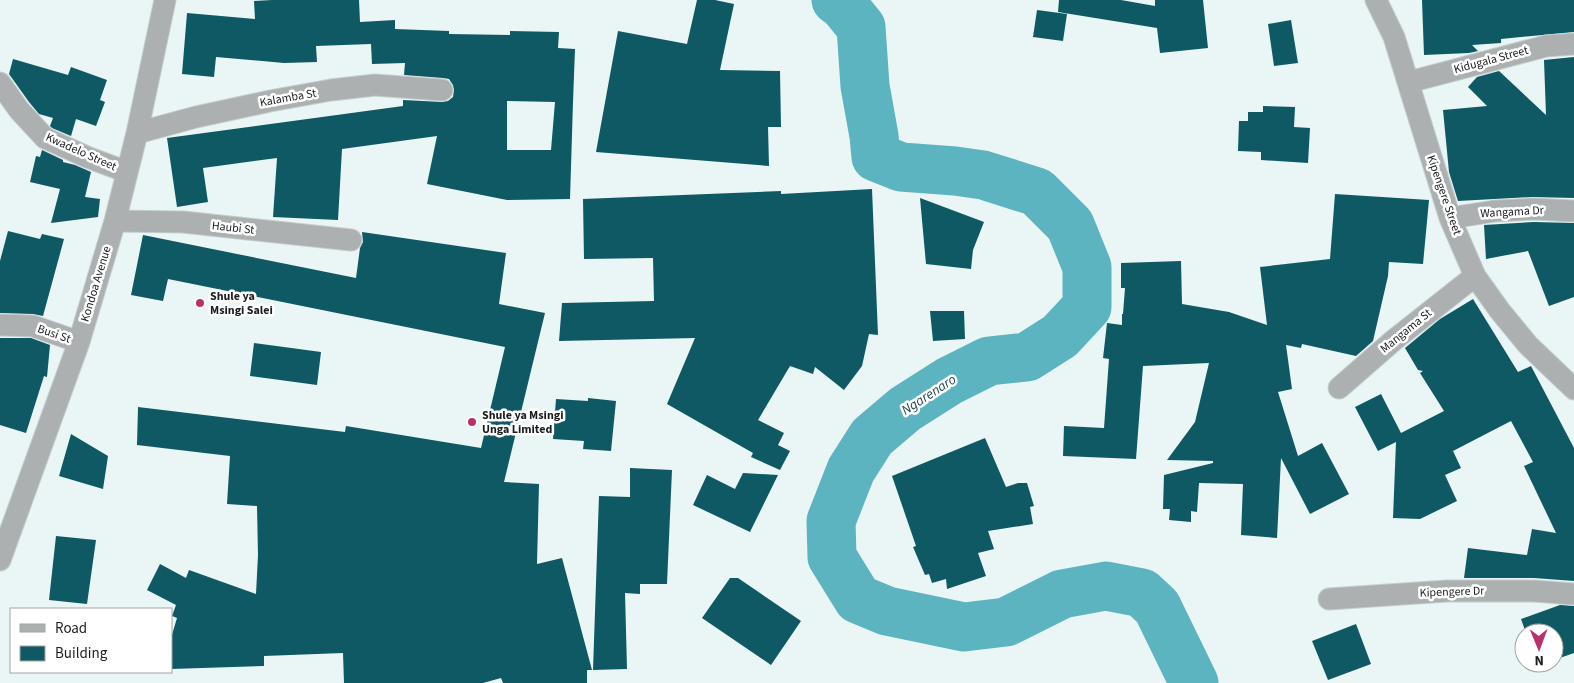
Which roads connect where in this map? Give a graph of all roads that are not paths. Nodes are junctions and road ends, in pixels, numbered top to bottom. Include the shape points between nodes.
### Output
1 (165, 0) edge
2 (1376, 0) edge
3 (1574, 44) edge
4 (1408, 82) junction
5 (0, 83) edge
6 (442, 90) dead end
7 (137, 133) junction
8 (127, 172) junction
9 (1574, 211) edge
10 (1450, 218) junction
11 (115, 221) junction
12 (351, 240) dead end
13 (1475, 276) junction
14 (0, 325) edge
15 (79, 342) junction
16 (1339, 388) dead end
17 (1574, 390) edge
18 (0, 560) edge
19 (1574, 594) edge
20 (1329, 599) dead end

1 - 7 street, Kondoa Avenue
2 - 4 street, Kipengere Street via 1394,36
3 - 4 street, Kidugala Street via 1546,46
4 - 10 street, Kipengere Street
5 - 8 street, Kwadelo Street via 45,138
6 - 7 street, Kalamba St via 375,85 332,90 270,100
7 - 8 street, Kondoa Avenue
8 - 11 street, Kondoa Avenue
9 - 10 street, Wangama Dr via 1495,211
10 - 13 street, Kipengere Street
11 - 12 street, Haubi St via 183,222
11 - 15 street, Kondoa Avenue
13 - 16 street, Mangama St
13 - 17 street, Kipengere Street via 1528,345
14 - 15 street, Busi St via 33,326
15 - 18 street, Kondoa Avenue
19 - 20 street, Kipengere Dr via 1447,591

